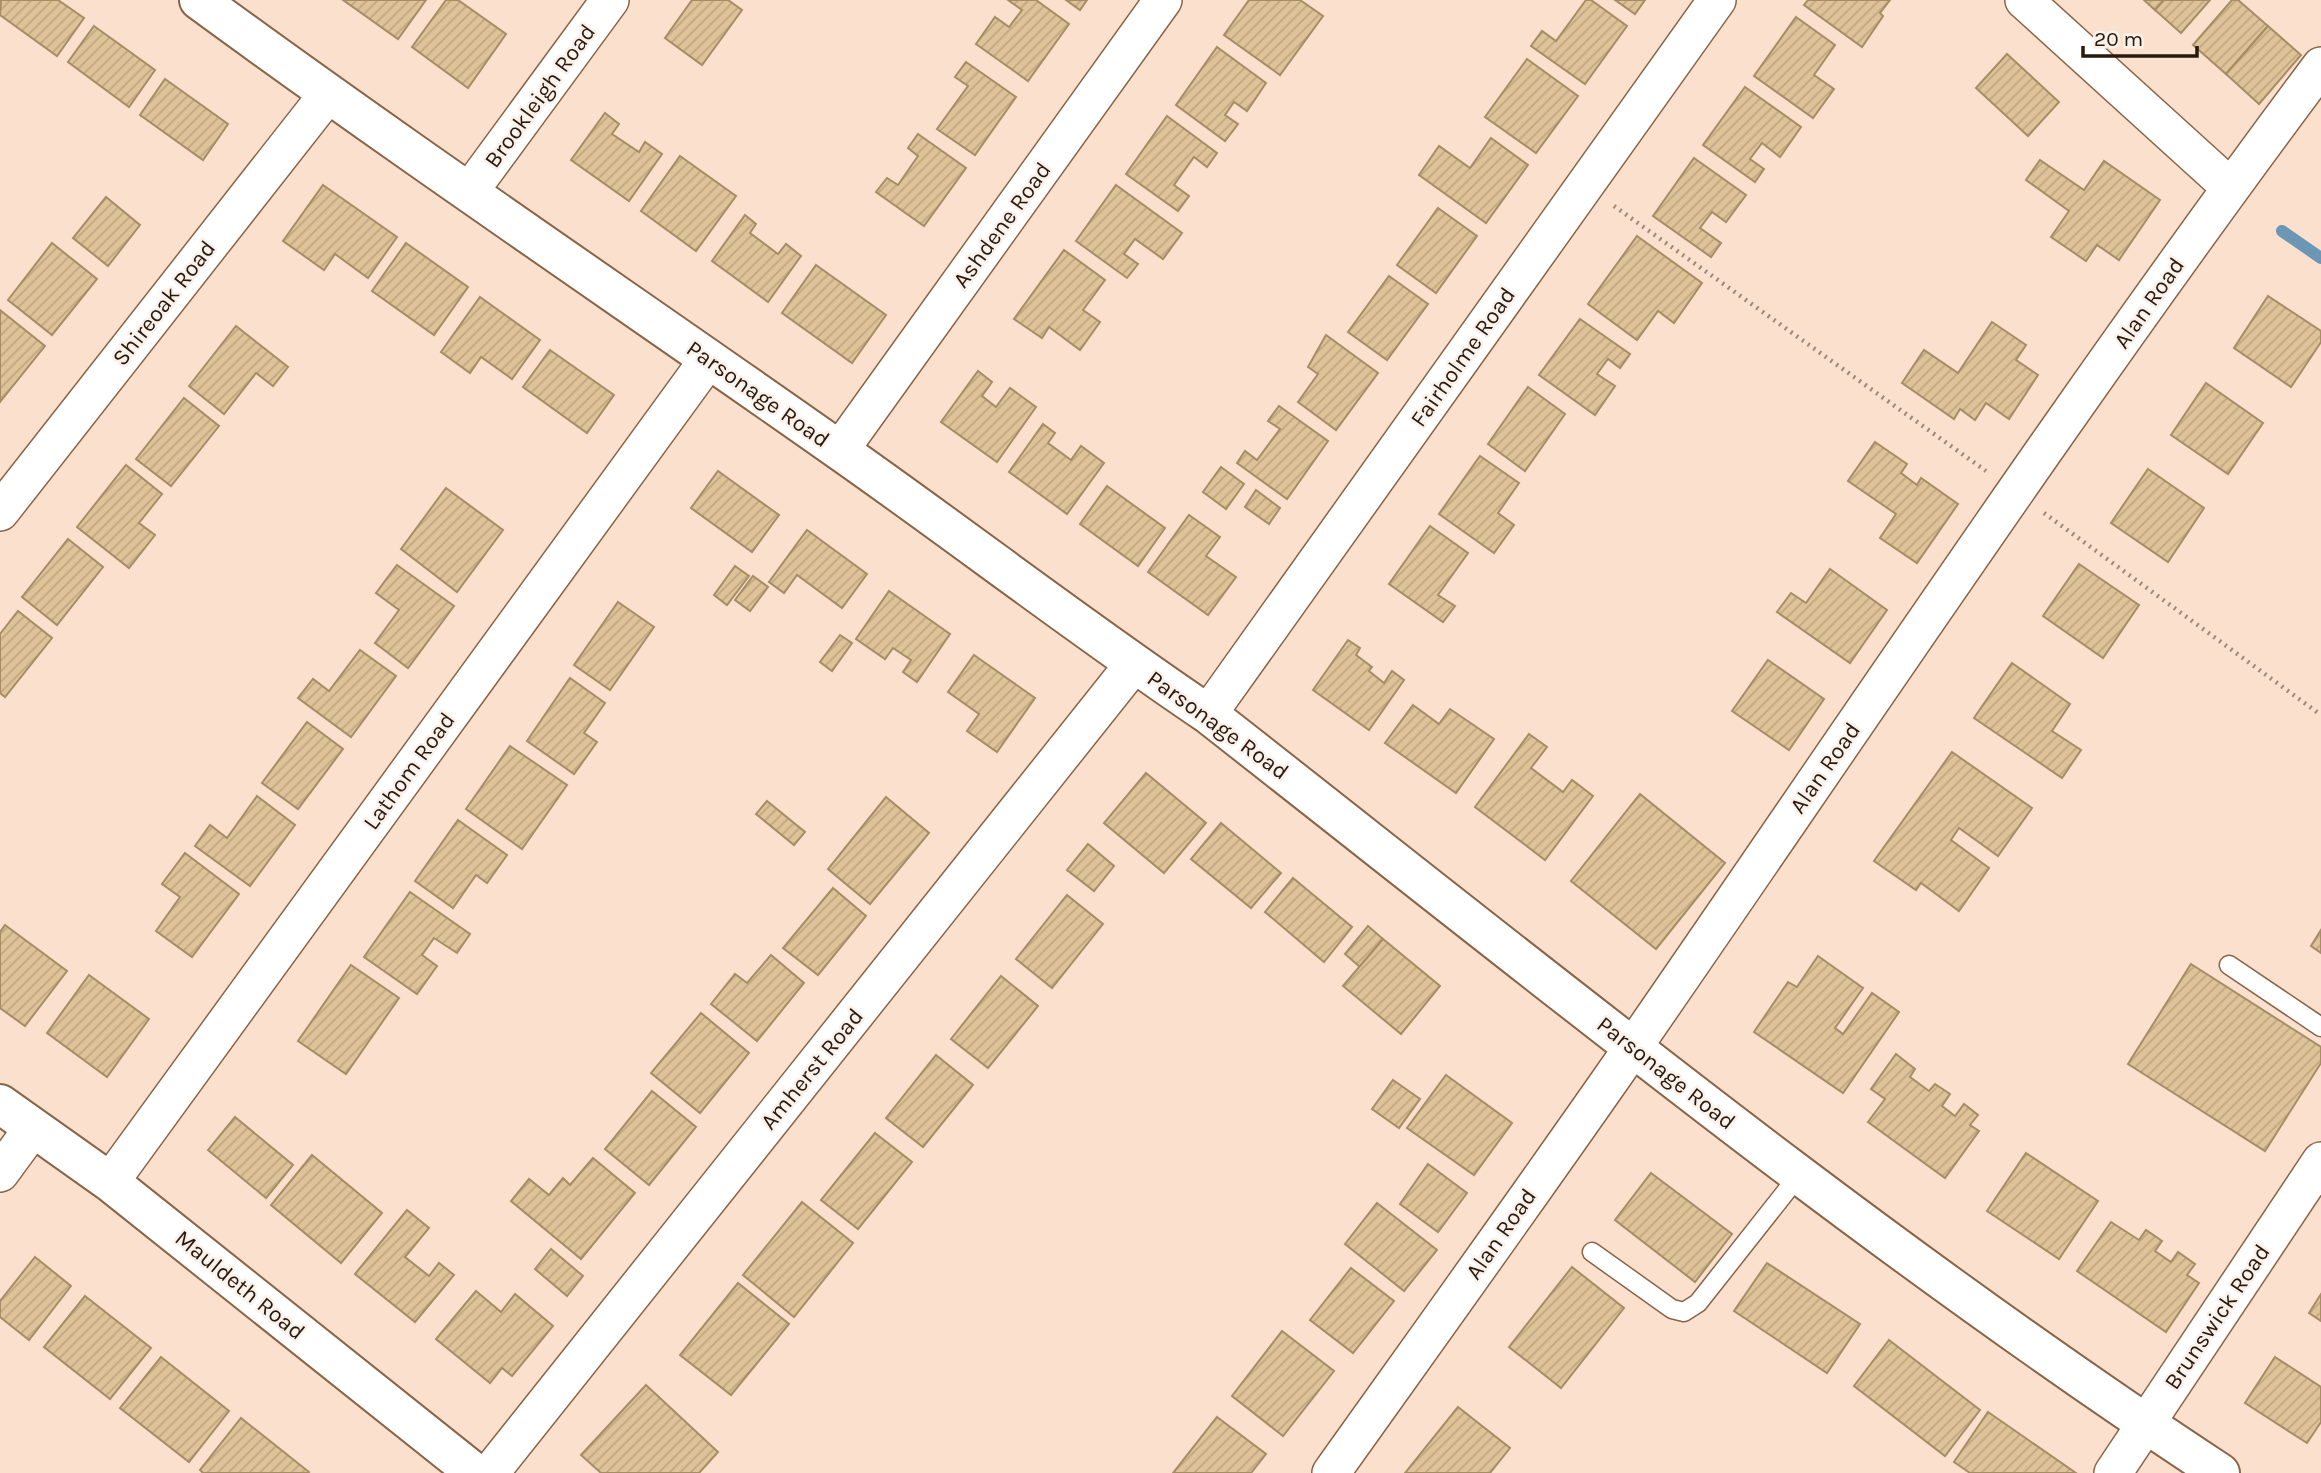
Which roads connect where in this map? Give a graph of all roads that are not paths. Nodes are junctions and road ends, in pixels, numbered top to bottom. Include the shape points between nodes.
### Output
1 (199, 0) edge
2 (610, 0) edge
3 (1163, 0) edge
4 (1717, 0) edge
5 (2024, 0) edge
6 (2321, 66) edge
7 (328, 94) junction
8 (2230, 187) junction
9 (469, 192) junction
10 (708, 360) junction
11 (840, 450) junction
12 (0, 512) edge
13 (1134, 664) junction
14 (1208, 714) junction
15 (2229, 965) dead end
16 (2321, 1027) edge
17 (1633, 1048) junction
18 (0, 1104) edge
19 (33, 1128) junction
20 (2321, 1161) edge
21 (0, 1173) edge
22 (1799, 1175) junction
23 (110, 1182) junction
24 (1592, 1252) dead end
25 (2146, 1424) junction
26 (475, 1473) edge
27 (490, 1473) edge
28 (1331, 1473) edge
29 (2113, 1473) edge
30 (2220, 1473) edge

1 - 7 street, Parsonage Road
2 - 9 street, Brookleigh Road
3 - 11 street, Ashdene Road
4 - 14 street, Fairholme Road
5 - 8 street
6 - 8 street, Alan Road
7 - 9 street, Parsonage Road
7 - 12 street, Shireoak Road
8 - 17 street, Alan Road
9 - 10 street, Parsonage Road
10 - 11 street, Parsonage Road
10 - 23 street, Lathom Road
11 - 13 street, Parsonage Road
13 - 14 street, Parsonage Road
13 - 27 street, Amherst Road
14 - 17 street, Parsonage Road
15 - 16 lane
17 - 22 street, Parsonage Road
17 - 28 street, Alan Road
18 - 19 street, Mauldeth Road
19 - 21 street
19 - 23 street, Mauldeth Road
20 - 25 street, Brunswick Road
22 - 24 lane via 1698,1303 1684,1312 1672,1309
22 - 25 street, Parsonage Road
23 - 26 street, Mauldeth Road
25 - 29 street, Brunswick Road
25 - 30 street, Parsonage Road

